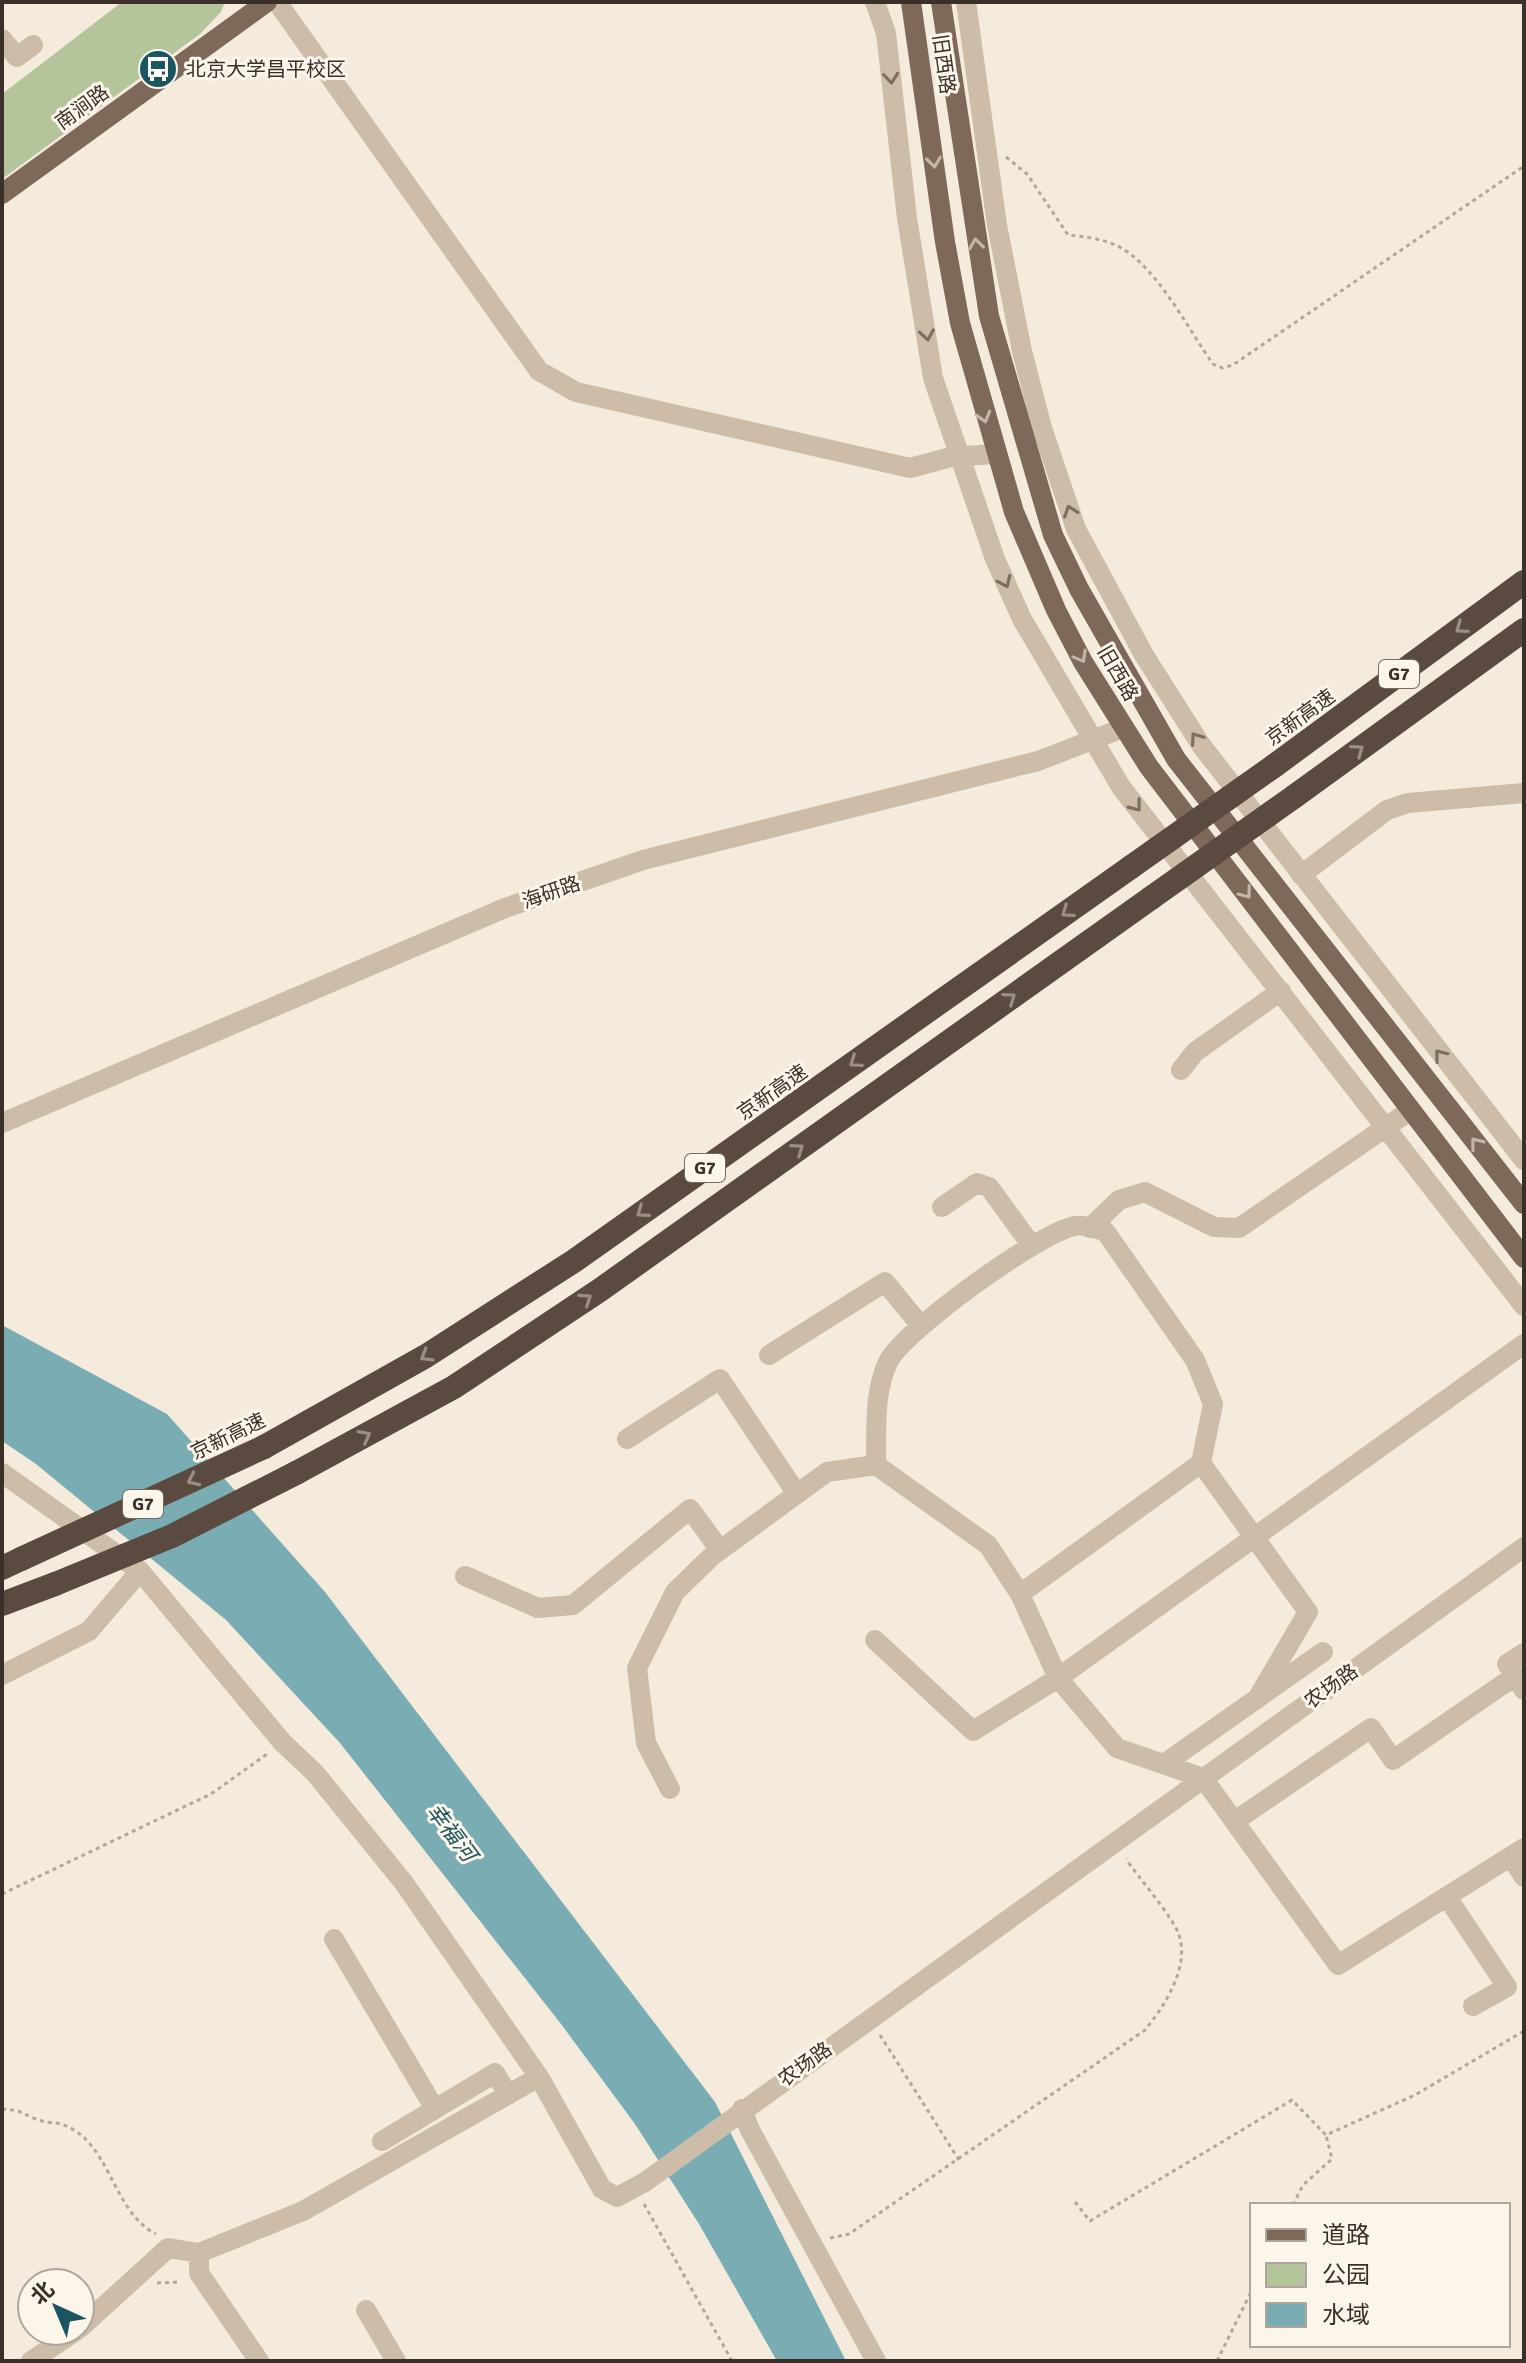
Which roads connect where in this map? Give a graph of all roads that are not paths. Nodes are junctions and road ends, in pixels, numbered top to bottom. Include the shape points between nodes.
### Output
1 (267, 2) edge
2 (277, 2) edge
3 (875, 2) edge
4 (911, 2) edge
5 (941, 2) edge
6 (966, 2) edge
7 (2, 39) edge
8 (33, 45) dead end
9 (2, 194) edge
10 (995, 454) junction
11 (958, 456) junction
12 (1524, 582) edge
13 (1524, 630) edge
14 (1123, 728) junction
15 (1092, 740) junction
16 (1524, 793) edge
17 (1301, 875) junction
18 (1281, 991) junction
19 (1181, 1070) dead end
20 (1411, 1110) junction
21 (2, 1123) edge
22 (1386, 1127) junction
23 (1524, 1160) edge
24 (1524, 1204) edge
25 (942, 1207) dead end
26 (1090, 1228) junction
27 (1032, 1246) junction
28 (1524, 1258) edge
29 (1524, 1306) edge
30 (921, 1326) junction
31 (1524, 1344) edge
32 (769, 1355) dead end
33 (627, 1439) dead end
34 (1201, 1463) junction
35 (876, 1465) junction
36 (2, 1473) edge
37 (797, 1494) junction
38 (1255, 1537) junction
39 (1524, 1547) edge
40 (720, 1550) junction
41 (12, 1563) edge
42 (140, 1571) junction
43 (465, 1576) dead end
44 (1020, 1594) junction
45 (2, 1604) edge
46 (875, 1640) dead end
47 (1323, 1652) dead end
48 (1524, 1653) edge
49 (2, 1675) edge
50 (1058, 1678) junction
51 (1520, 1683) edge
52 (1257, 1699) junction
53 (1164, 1764) junction
54 (1203, 1778) junction
55 (670, 1789) dead end
56 (1235, 1821) junction
57 (1517, 1853) edge
58 (1524, 1877) edge
59 (1447, 1897) junction
60 (334, 1939) dead end
61 (1473, 2006) dead end
62 (539, 2077) junction
63 (508, 2095) junction
64 (435, 2109) junction
65 (739, 2111) junction
66 (382, 2141) dead end
67 (199, 2263) junction
68 (366, 2310) dead end
69 (96, 2314) edge
70 (52, 2347) edge
71 (31, 2361) edge
72 (259, 2361) edge
73 (396, 2361) edge
74 (876, 2361) edge

1 - 9 main road, 南涧路
2 - 11 street via 539,371 576,392 910,468
3 -> 11 street via 886,33 907,218 933,378
4 -> 10 main road, 旧西路 via 960,323
24 -> 5 main road, 旧西路 via 1176,759 1079,589 1049,523 989,316
17 -> 6 street via 1173,704 1076,529 1022,351
7 - 8 street via 17,57
10 - 11 street
10 -> 14 main road, 旧西路 via 1031,559
11 -> 15 street via 1022,619
12 -> 41 highway, 京新高速 / G7, bridge via 1274,766 574,1261 426,1356 264,1447
45 -> 13 highway, G7, bridge via 172,1536 454,1387 600,1290
14 - 15 street, 海研路
14 -> 20 main road, 旧西路
15 -> 18 street via 1121,787
15 - 21 street, 海研路 via 1038,761 643,860 505,908
16 - 17 street via 1408,803 1387,810
23 -> 17 street
18 - 19 street via 1195,1052
18 - 22 street
20 - 22 street
20 - 28 main road, 旧西路
22 - 26 street via 1239,1228 1214,1227 1145,1192 1119,1200
22 - 29 street
25 - 27 street via 977,1183 989,1187
26 - 27 street via 1077,1225
26 - 34 street via 1105,1231 1195,1360 1213,1404
27 - 30 street
30 - 32 street via 885,1282
30 - 35 street via 890,1359 877,1391
31 - 38 street
33 - 37 street via 720,1379
34 - 38 street
34 - 44 street
35 - 37 street via 827,1472
35 - 44 street via 988,1545
36 - 42 street
37 - 40 street
38 - 50 street
38 - 52 street via 1308,1612
39 - 54 street, 农场路
40 - 43 street via 690,1509 573,1605 538,1608
40 - 55 street via 675,1592 637,1668 646,1743
42 - 49 street via 89,1631
42 - 62 street via 404,1883
44 - 50 street
46 - 50 street via 973,1731
47 - 52 street
48 - 51 street via 1507,1664
50 - 53 street via 1117,1748
51 - 56 street via 1393,1760 1371,1728
52 - 53 street
53 - 54 street
54 - 56 street
54 - 65 street, 农场路
56 - 59 street via 1338,1965
57 - 58 street
57 - 59 street
59 - 61 street via 1507,1987
60 - 64 street
62 - 63 street
62 - 65 street, 农场路 via 602,2189 617,2197
63 - 64 street via 495,2073
63 - 67 street
64 - 66 street
65 - 74 street
67 - 69 street via 168,2248
67 - 72 street
68 - 73 street
70 - 71 street

